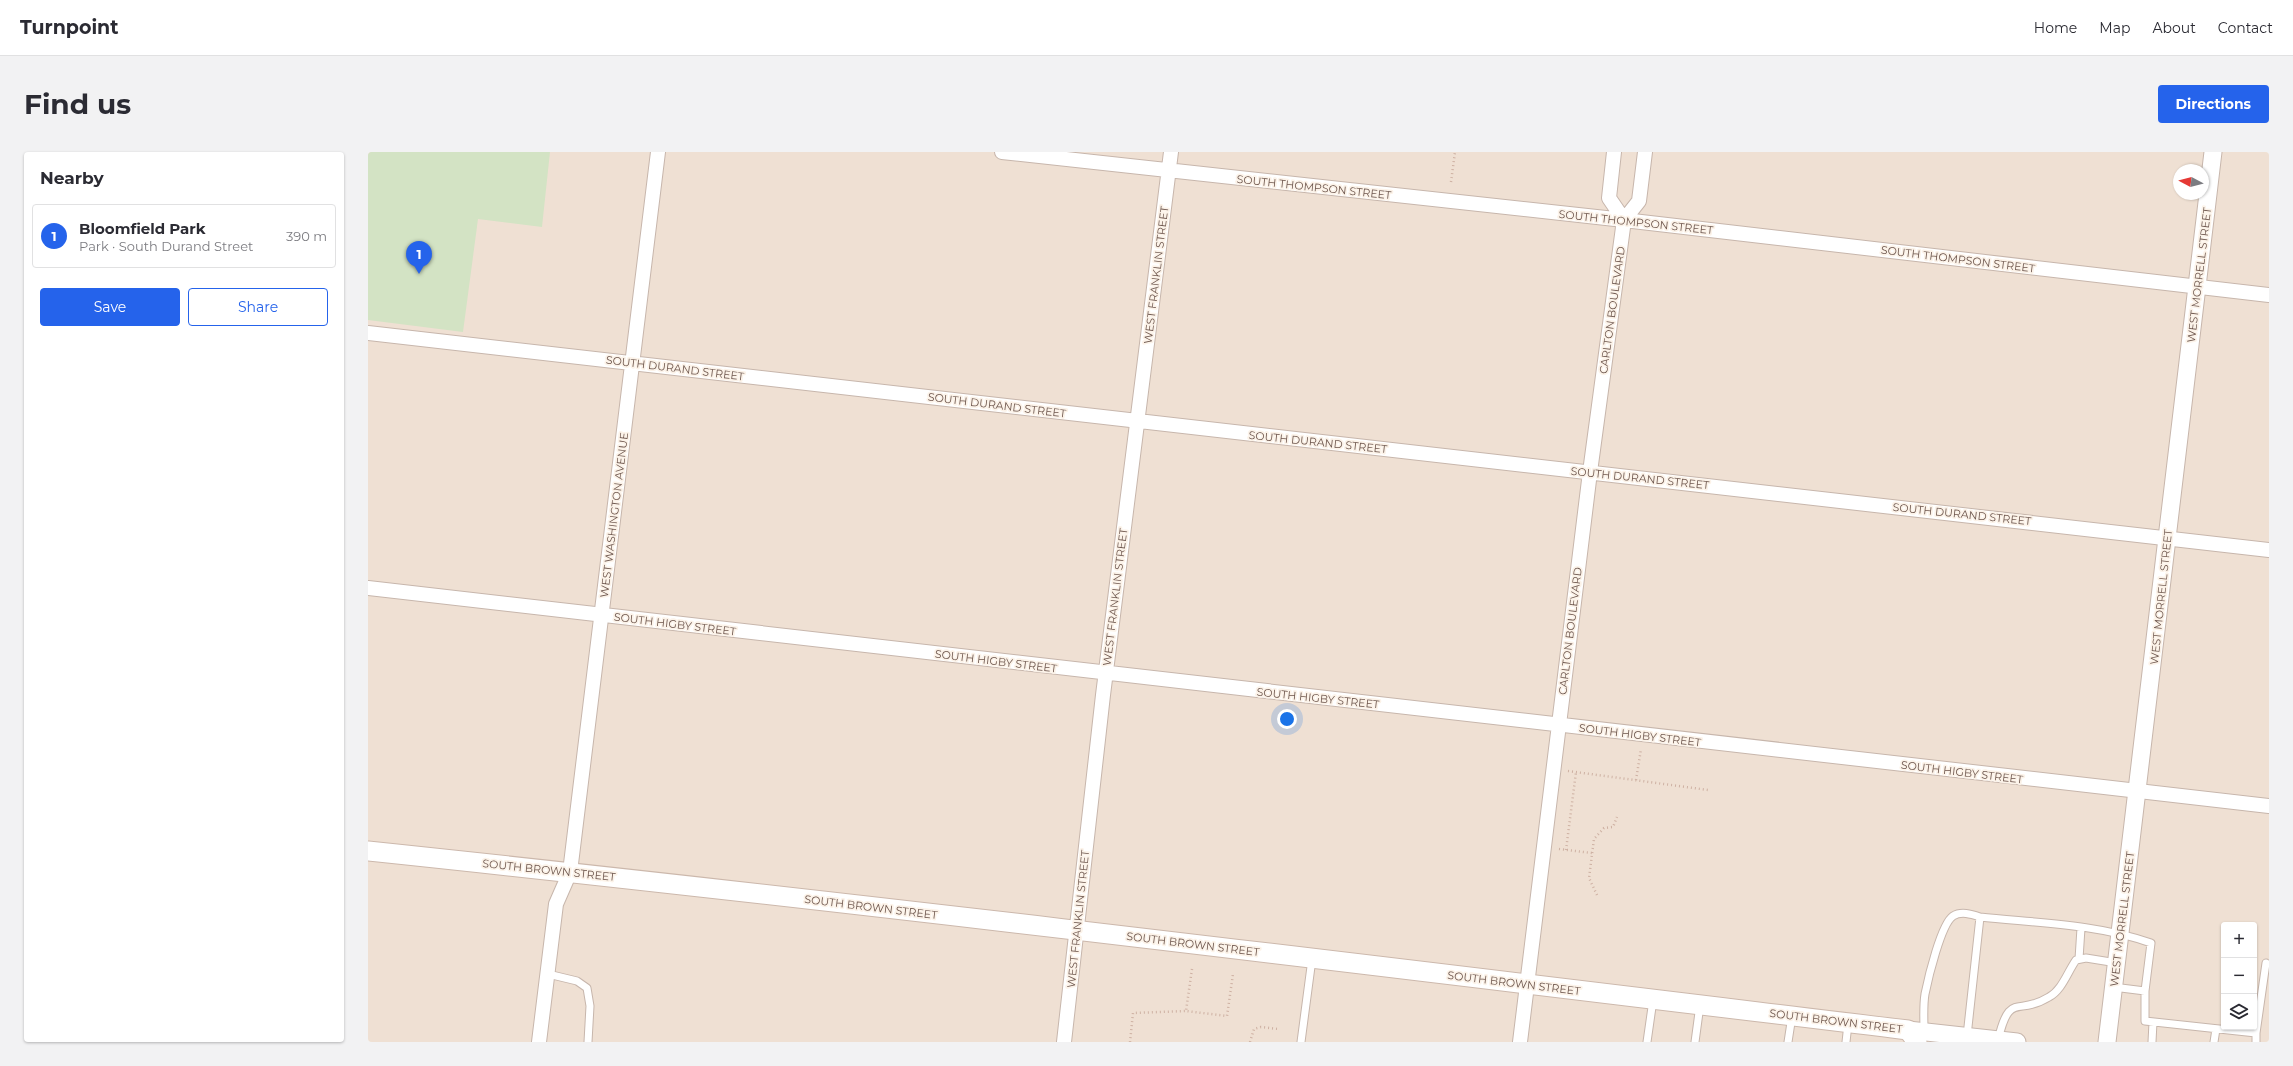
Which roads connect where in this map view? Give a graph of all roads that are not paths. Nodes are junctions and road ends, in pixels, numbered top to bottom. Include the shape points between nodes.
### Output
1 (658, 152) edge
2 (1002, 152) edge
3 (1171, 152) edge
4 (1614, 152) edge
5 (1645, 152) edge
6 (2213, 152) edge
7 (1168, 171) junction
8 (1624, 220) junction
9 (2197, 287) junction
10 (2269, 295) edge
11 (368, 333) edge
12 (632, 363) junction
13 (1137, 422) junction
14 (1590, 472) junction
15 (2168, 537) junction
16 (2269, 550) edge
17 (368, 588) edge
18 (602, 616) junction
19 (1106, 674) junction
20 (1558, 725) junction
21 (2138, 792) junction
22 (2269, 806) edge
23 (368, 851) edge
24 (570, 872) junction
25 (1980, 917) junction
26 (2081, 928) junction
27 (1078, 931) junction
28 (2121, 934) junction
29 (1312, 958) junction
30 (2079, 960) junction
31 (2117, 963) junction
32 (2266, 963) dead end
33 (548, 974) junction
34 (1528, 985) junction
35 (2113, 987) junction
36 (2145, 991) junction
37 (1653, 998) junction
38 (1700, 1004) junction
39 (1792, 1016) junction
40 (1848, 1022) junction
41 (2153, 1022) junction
42 (2216, 1028) junction
43 (2256, 1033) junction
44 (1916, 1034) edge
45 (1967, 1036) junction
46 (1998, 1040) junction
47 (539, 1042) edge
48 (588, 1042) edge
49 (1064, 1042) edge
50 (1301, 1042) edge
51 (1520, 1042) edge
52 (1647, 1042) edge
53 (1695, 1042) edge
54 (1788, 1042) edge
55 (1846, 1042) edge
56 (2017, 1042) edge
57 (2107, 1042) edge
58 (2152, 1042) edge
59 (2214, 1042) edge
60 (2256, 1042) edge

1 - 12 street, WEST WASHINGTON AVENUE
2 - 7 street, SOUTH THOMPSON STREET
3 - 7 street, WEST FRANKLIN STREET
4 - 8 street via 1608,198
5 - 8 street, CARLTON BOULEVARD via 1638,201
6 - 9 street, WEST MORRELL STREET
7 - 8 street, SOUTH THOMPSON STREET
7 - 13 street, WEST FRANKLIN STREET
8 - 9 street, SOUTH THOMPSON STREET
8 - 14 street, CARLTON BOULEVARD
9 - 10 street, SOUTH THOMPSON STREET
9 - 15 street, WEST MORRELL STREET
11 - 12 street, SOUTH DURAND STREET
12 - 13 street, SOUTH DURAND STREET
12 - 18 street, WEST WASHINGTON AVENUE
13 - 14 street, SOUTH DURAND STREET
13 - 19 street, WEST FRANKLIN STREET
14 - 15 street, SOUTH DURAND STREET
14 - 20 street, CARLTON BOULEVARD
15 - 16 street, SOUTH DURAND STREET
15 - 21 street, WEST MORRELL STREET
17 - 18 street, SOUTH HIGBY STREET
18 - 19 street, SOUTH HIGBY STREET
18 - 24 street, WEST WASHINGTON AVENUE
19 - 20 street, SOUTH HIGBY STREET
19 - 27 street, WEST FRANKLIN STREET via 1078,908
20 - 21 street, SOUTH HIGBY STREET
20 - 34 street, CARLTON BOULEVARD
21 - 22 street, SOUTH HIGBY STREET
21 - 28 street, WEST MORRELL STREET
23 - 24 main road, SOUTH BROWN STREET
24 - 27 main road, SOUTH BROWN STREET
24 - 33 street, WEST WASHINGTON AVENUE via 556,904
25 - 26 lane
25 - 44 lane via 1958,914 1951,917 1943,929
25 - 45 lane
26 - 28 lane
26 - 30 lane
27 - 29 main road, SOUTH BROWN STREET
27 - 49 street, WEST FRANKLIN STREET
28 - 31 street, WEST MORRELL STREET
28 - 36 lane via 2151,944
29 - 34 main road, SOUTH BROWN STREET
29 - 50 lane
30 - 31 lane via 2086,958
30 - 46 lane via 2076,960 2065,975 2061,988 2049,997 2034,1004 2008,1010
31 - 35 street, WEST MORRELL STREET
32 - 43 lane
33 - 47 street, WEST WASHINGTON AVENUE
33 - 48 lane via 576,981 587,988 590,1006
34 - 37 main road, SOUTH BROWN STREET
34 - 51 street, CARLTON BOULEVARD
35 - 36 lane
35 - 57 street, WEST MORRELL STREET
36 - 41 lane via 2144,1021
37 - 38 main road, SOUTH BROWN STREET
37 - 52 lane
38 - 39 main road, SOUTH BROWN STREET
38 - 53 lane
39 - 40 main road, SOUTH BROWN STREET
39 - 54 lane
40 - 44 main road, SOUTH BROWN STREET
40 - 55 lane
41 - 42 lane
41 - 58 lane
42 - 43 lane
42 - 59 lane
43 - 60 lane
44 - 45 street, SOUTH BROWN STREET
45 - 46 street, SOUTH BROWN STREET
46 - 56 street, SOUTH BROWN STREET

